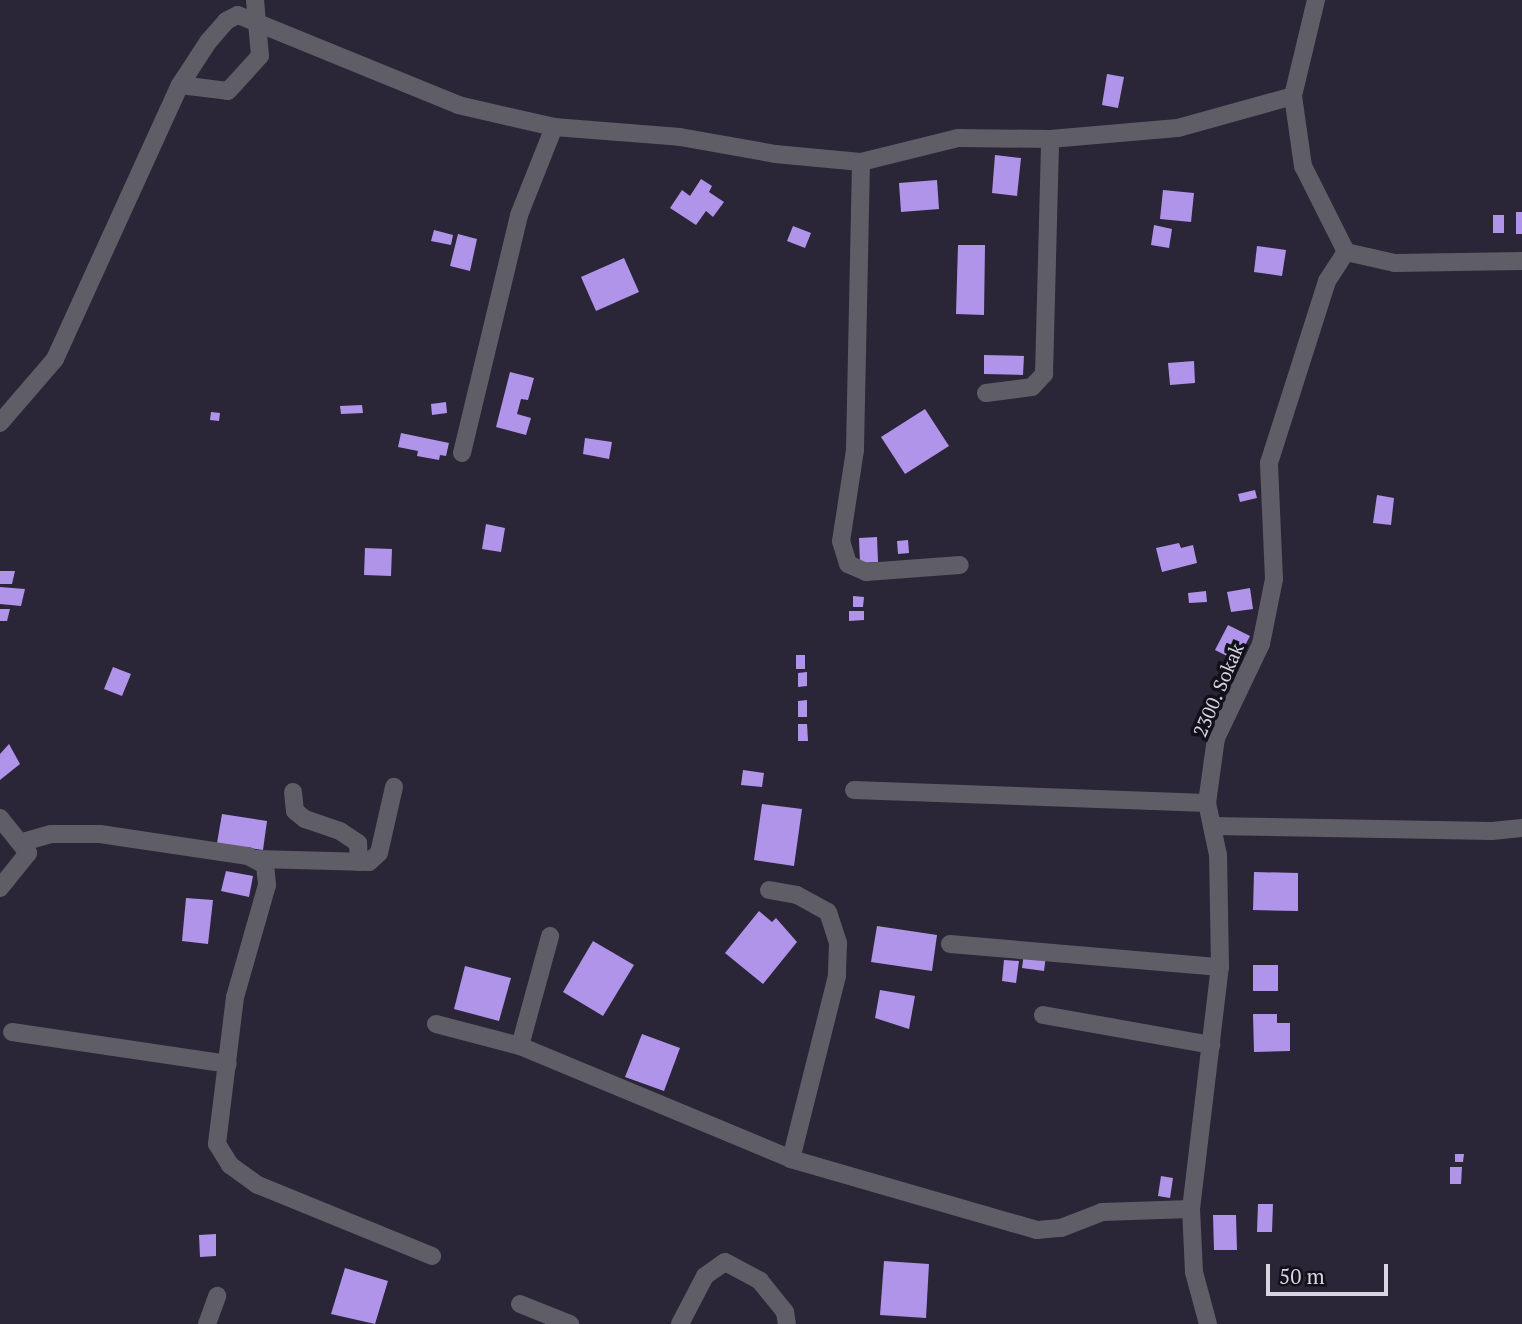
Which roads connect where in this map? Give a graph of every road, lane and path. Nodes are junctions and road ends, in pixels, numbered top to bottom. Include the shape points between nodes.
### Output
1 (255, 0) edge
2 (1316, 0) edge
3 (254, 23) junction
4 (180, 85) junction
5 (1293, 96) junction
6 (554, 127) junction
7 (1050, 139) junction
8 (861, 162) junction
9 (1346, 252) junction
10 (1522, 261) edge
11 (986, 393) dead end
12 (0, 423) edge
13 (462, 453) dead end
14 (960, 565) dead end
15 (394, 787) dead end
16 (854, 789) dead end
17 (293, 792) dead end
18 (1207, 803) junction
19 (0, 818) edge
20 (1212, 826) junction
21 (1522, 828) edge
22 (26, 847) junction
23 (257, 859) junction
24 (359, 862) junction
25 (0, 888) edge
26 (769, 890) dead end
27 (550, 936) dead end
28 (950, 944) dead end
29 (1220, 967) junction
30 (1042, 1015) dead end
31 (436, 1024) dead end
32 (12, 1032) dead end
33 (1211, 1045) junction
34 (520, 1046) junction
35 (228, 1064) junction
36 (791, 1159) junction
37 (1191, 1209) junction
38 (432, 1256) dead end
39 (217, 1296) dead end
40 (520, 1304) dead end
41 (207, 1324) edge
42 (570, 1324) edge
43 (680, 1324) edge
44 (788, 1324) edge
45 (1208, 1324) edge

1 - 3 street
2 - 5 street
3 - 4 street via 239,15 226,21
3 - 4 street via 260,56 228,91
3 - 6 street via 458,105
4 - 12 street via 55,359
5 - 7 street via 1178,128
5 - 9 street via 1303,166
6 - 8 street via 680,137 775,154
6 - 13 street via 519,215
7 - 8 street via 958,138
7 - 11 street via 1044,374 1032,387
8 - 14 street via 855,450 841,541 848,564 866,572
9 - 10 street via 1395,263
9 - 18 street, 2300. Sokak via 1327,281 1269,463 1274,579 1261,644 1216,738
15 - 24 street via 379,853
16 - 18 street
17 - 24 street via 295,811 305,819 340,831 358,843
18 - 20 street, 2300. Sokak
19 - 22 street
20 - 21 street
20 - 29 street, 2300. Sokak via 1218,855
22 - 23 street via 51,834 100,834
22 - 25 street
23 - 24 street
23 - 35 street via 265,865 267,884 235,997
26 - 36 street via 797,895 828,912 838,943 837,976
27 - 34 street
28 - 29 street
29 - 33 street, 2300. Sokak
30 - 33 street
31 - 34 street
32 - 35 street
33 - 37 street, 2300. Sokak
34 - 36 street
35 - 38 street via 217,1144 230,1164 258,1185
36 - 37 street via 1037,1230 1061,1228 1102,1212
37 - 45 street, 2300. Sokak via 1194,1272
39 - 41 street
40 - 42 street
43 - 44 street via 705,1276 725,1262 760,1281 785,1312

